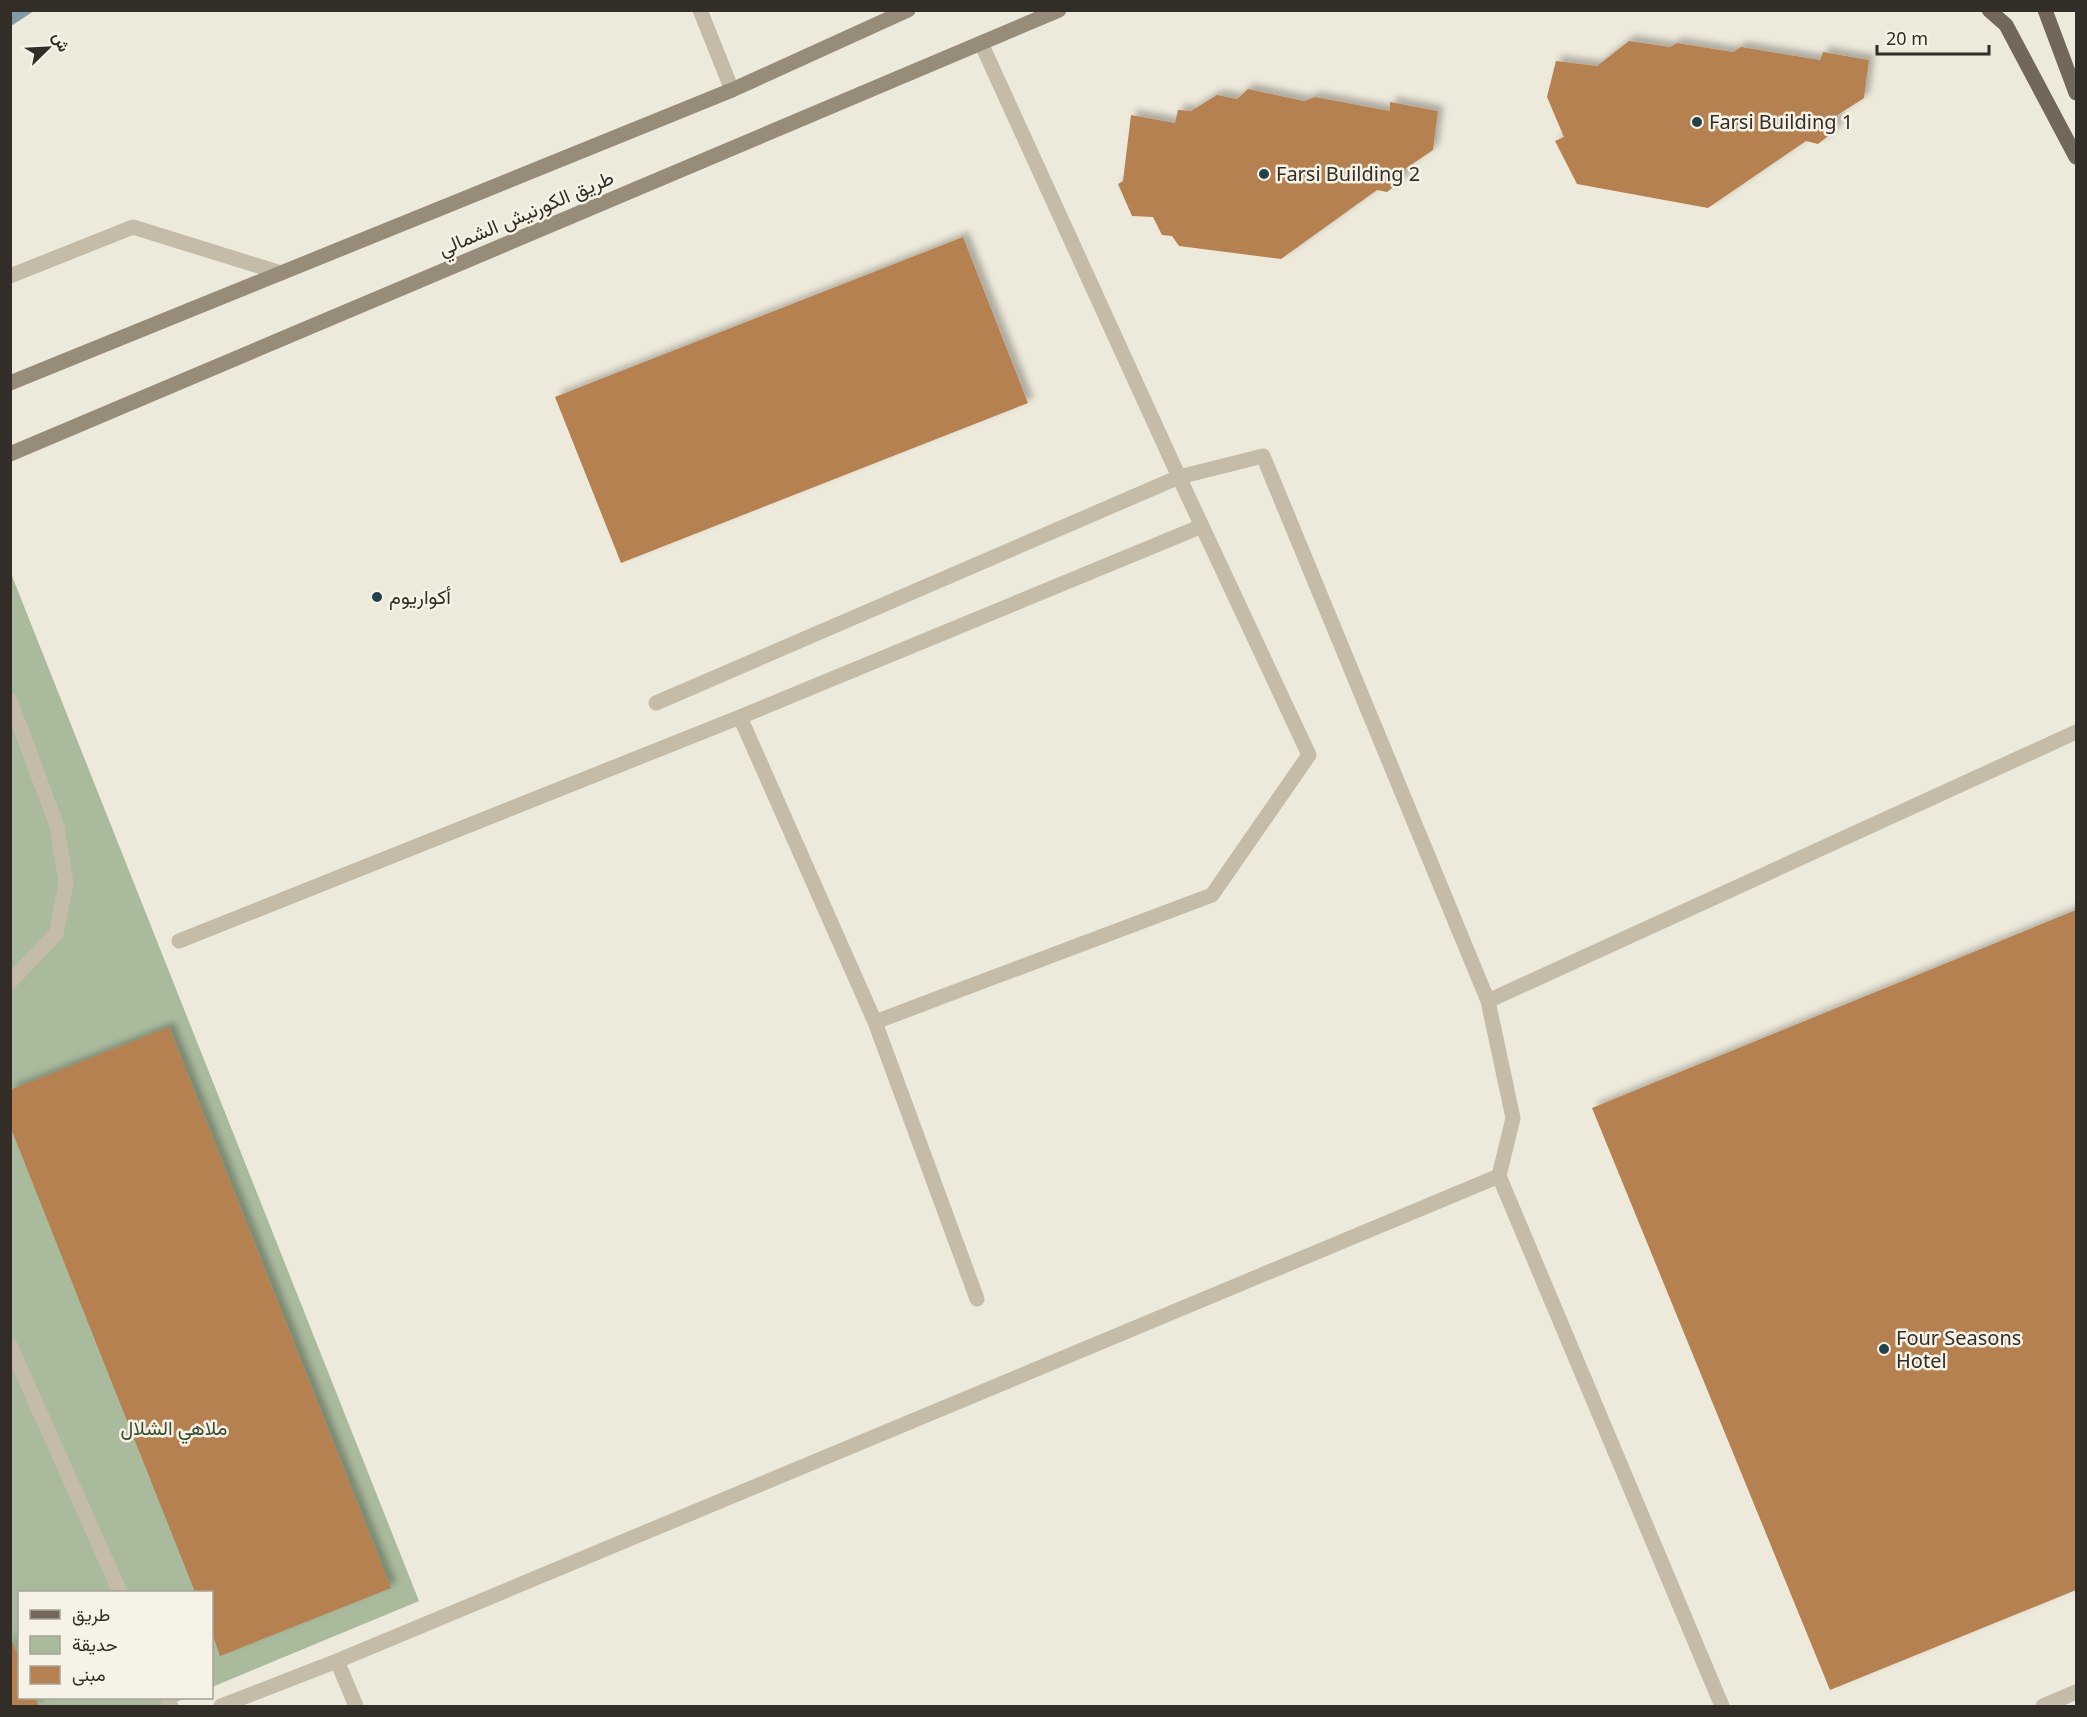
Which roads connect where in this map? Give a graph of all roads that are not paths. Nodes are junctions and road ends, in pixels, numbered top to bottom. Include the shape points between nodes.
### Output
1 (700, 10) edge
2 (908, 10) edge
3 (1059, 10) edge
4 (1989, 10) edge
5 (2045, 10) edge
6 (981, 43) junction
7 (732, 90) junction
8 (2076, 93) edge
9 (2076, 158) edge
10 (281, 273) junction
11 (10, 276) edge
12 (10, 383) edge
13 (10, 454) edge
14 (1179, 477) junction
15 (1202, 526) junction
16 (10, 700) edge
17 (656, 703) dead end
18 (740, 717) junction
19 (2076, 732) edge
20 (179, 941) dead end
21 (10, 982) edge
22 (1488, 1001) junction
23 (875, 1022) junction
24 (1499, 1176) junction
25 (977, 1299) dead end
26 (10, 1346) edge
27 (119, 1591) edge
28 (337, 1661) junction
29 (2076, 1692) edge
30 (221, 1707) edge
31 (356, 1707) edge
32 (1722, 1707) edge
33 (2043, 1707) edge

1 - 7 street
2 - 7 main road, طريق الكورنيش الشمالي
3 - 6 main road, طريق الكورنيش الشمالي
4 - 9 main road via 2006,25
5 - 8 main road
6 - 13 main road, طريق الكورنيش الشمالي
6 - 14 street
7 - 10 main road, طريق الكورنيش الشمالي
10 - 11 street via 133,227
10 - 12 main road, طريق الكورنيش الشمالي
14 - 15 street
14 - 17 street
14 - 22 street via 1263,456
15 - 18 street
15 - 23 street via 1309,755 1212,895
16 - 21 street via 57,826 66,883 56,934
18 - 20 street
18 - 23 street
19 - 22 street
22 - 24 street via 1513,1118
23 - 25 street
24 - 28 street
24 - 32 street
26 - 27 street
28 - 30 street
28 - 31 street
29 - 33 street

